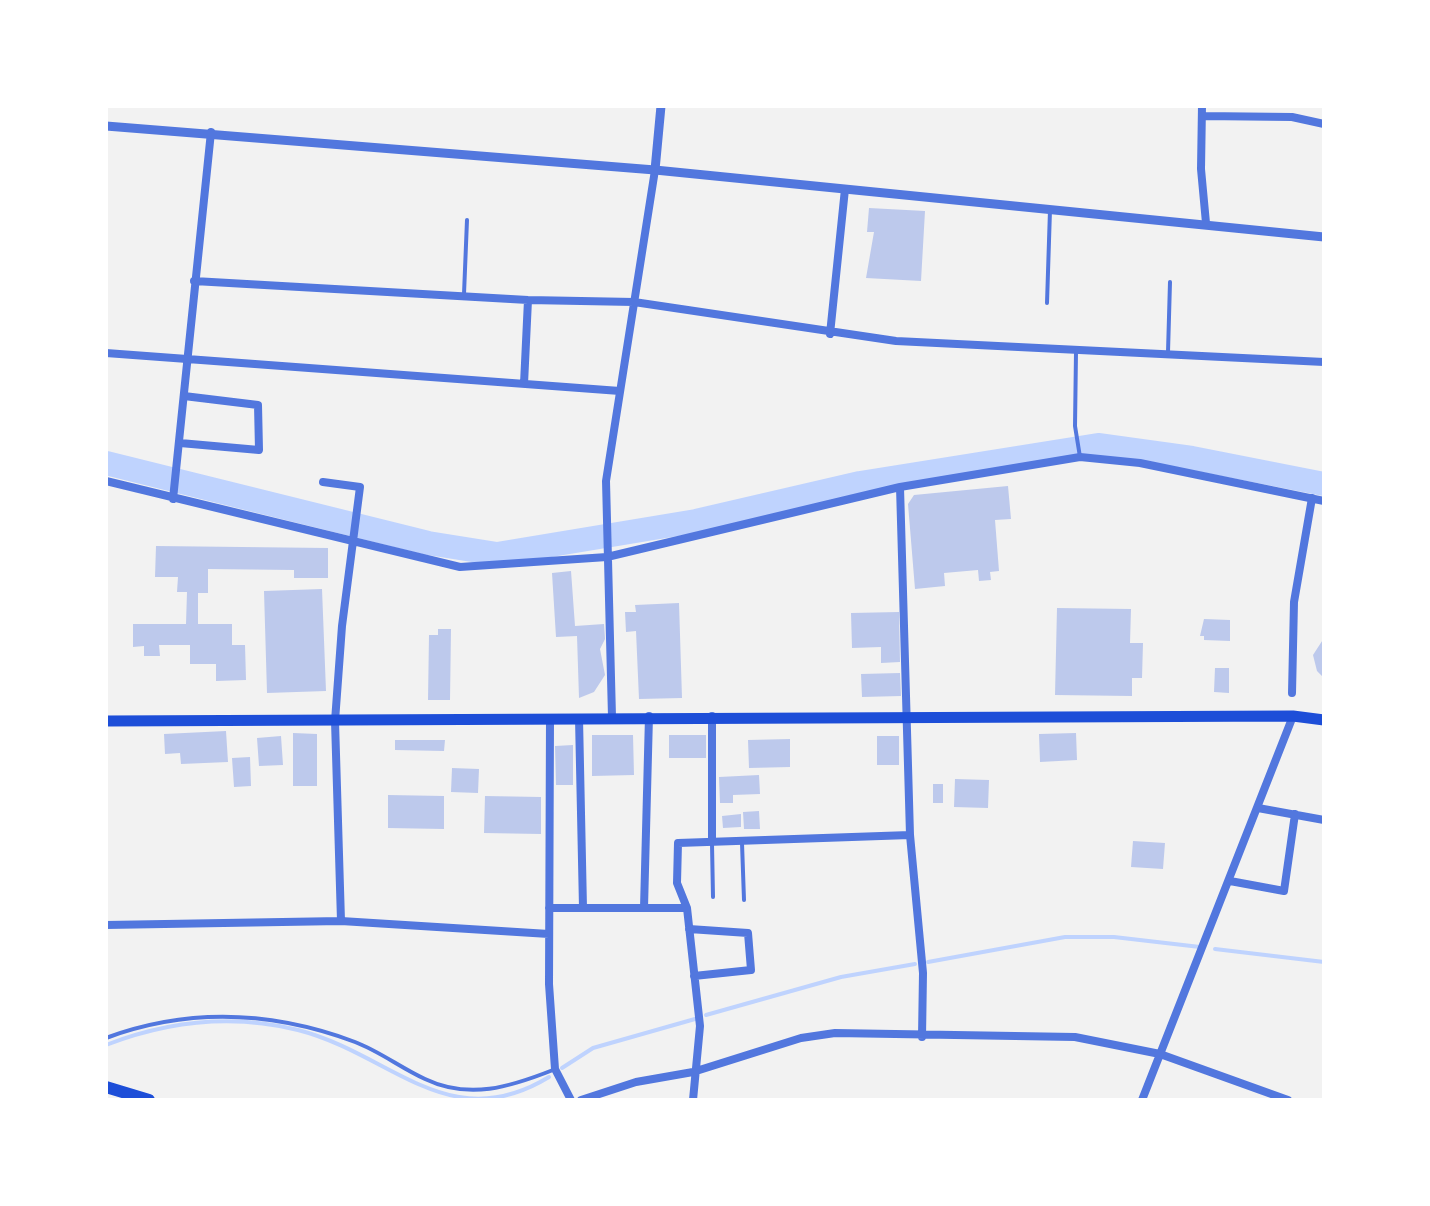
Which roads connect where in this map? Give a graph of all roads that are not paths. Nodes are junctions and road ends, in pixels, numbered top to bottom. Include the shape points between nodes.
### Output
1 (661, 106) edge
2 (1202, 106) edge
3 (1296, 106) edge
4 (1202, 116) junction
5 (1292, 117) junction
6 (1324, 124) edge
7 (106, 126) edge
8 (211, 132) junction
9 (655, 170) junction
10 (845, 189) junction
11 (1050, 208) junction
12 (467, 220) dead end
13 (1206, 223) junction
14 (1324, 237) edge
15 (194, 281) junction
16 (1170, 282) dead end
17 (464, 297) junction
18 (528, 300) junction
19 (634, 302) junction
20 (1047, 303) dead end
21 (830, 334) junction
22 (1076, 351) junction
23 (106, 353) edge
24 (1168, 354) junction
25 (187, 360) junction
26 (1324, 362) edge
27 (524, 384) junction
28 (620, 391) junction
29 (184, 396) junction
30 (180, 443) junction
31 (1080, 457) junction
32 (106, 481) edge
33 (323, 482) dead end
34 (900, 487) junction
35 (1312, 498) junction
36 (173, 499) junction
37 (1324, 501) edge
38 (353, 542) junction
39 (607, 552) junction
40 (1292, 693) dead end
41 (649, 716) junction
42 (712, 716) junction
43 (909, 716) junction
44 (1293, 716) junction
45 (612, 717) junction
46 (579, 718) junction
47 (550, 719) junction
48 (1324, 720) edge
49 (106, 721) edge
50 (335, 721) junction
51 (1258, 808) junction
52 (1295, 814) junction
53 (1324, 820) edge
54 (910, 835) junction
55 (742, 841) junction
56 (712, 842) junction
57 (1230, 881) junction
58 (713, 897) dead end
59 (744, 900) dead end
60 (549, 908) junction
61 (583, 908) junction
62 (644, 908) junction
63 (687, 908) junction
64 (341, 921) junction
65 (106, 925) edge
66 (689, 929) junction
67 (549, 934) junction
68 (694, 976) junction
69 (922, 1037) junction
70 (106, 1038) edge
71 (1160, 1054) junction
72 (555, 1069) junction
73 (693, 1072) junction
74 (106, 1087) edge
75 (149, 1100) edge
76 (571, 1100) edge
77 (581, 1100) edge
78 (693, 1100) edge
79 (1142, 1100) edge
80 (1288, 1100) edge

1 - 9 street
2 - 4 street
3 - 5 street
4 - 5 street
4 - 13 street
5 - 6 street
7 - 8 street
8 - 9 street
8 - 15 street
9 - 10 street
9 - 19 street
10 - 11 street
10 - 21 street
11 - 13 street
11 - 20 lane
12 - 17 lane
13 - 14 street
15 - 17 street
15 - 25 street
16 - 24 lane
17 - 18 street
18 - 19 street
18 - 27 street
19 - 21 street
19 - 28 street
21 - 22 street
22 - 24 street
22 - 31 lane
23 - 25 street
24 - 26 street
25 - 27 street
25 - 29 street
27 - 28 street
28 - 39 street via 609,451
29 - 30 street
29 - 30 street via 258,405 259,450
30 - 36 street
31 - 34 street
31 - 35 street via 1140,463
32 - 36 street
33 - 38 street via 360,487
34 - 39 street
34 - 43 street
35 - 37 street
35 - 40 street via 1294,602
36 - 38 street
38 - 39 street via 460,567
38 - 50 street
39 - 45 street
41 - 42 main road
41 - 45 main road
41 - 62 street
42 - 43 main road
42 - 56 street
43 - 44 main road
43 - 54 street
44 - 48 main road
44 - 51 street
45 - 46 main road
46 - 47 main road
46 - 61 street
47 - 50 main road
47 - 60 street
49 - 50 main road
50 - 64 street
51 - 52 street
51 - 57 street
52 - 53 street
52 - 57 street via 1284,891
54 - 55 street
54 - 69 street via 923,973
55 - 56 street
55 - 59 lane
56 - 58 lane
56 - 63 street via 678,843 677,883
57 - 71 street
60 - 61 street
60 - 67 street
61 - 62 street
62 - 63 street
63 - 66 street
64 - 65 street
64 - 67 street
66 - 68 street
66 - 68 street via 748,933 751,970
67 - 72 street
68 - 73 street via 700,1026
69 - 71 street via 1075,1037
69 - 73 street via 835,1033 801,1038
70 - 72 lane via 172,1019 253,1016 359,1043 449,1089 515,1086
71 - 79 street
71 - 80 street
72 - 76 street
73 - 77 street via 636,1082
73 - 78 street
74 - 75 highway

